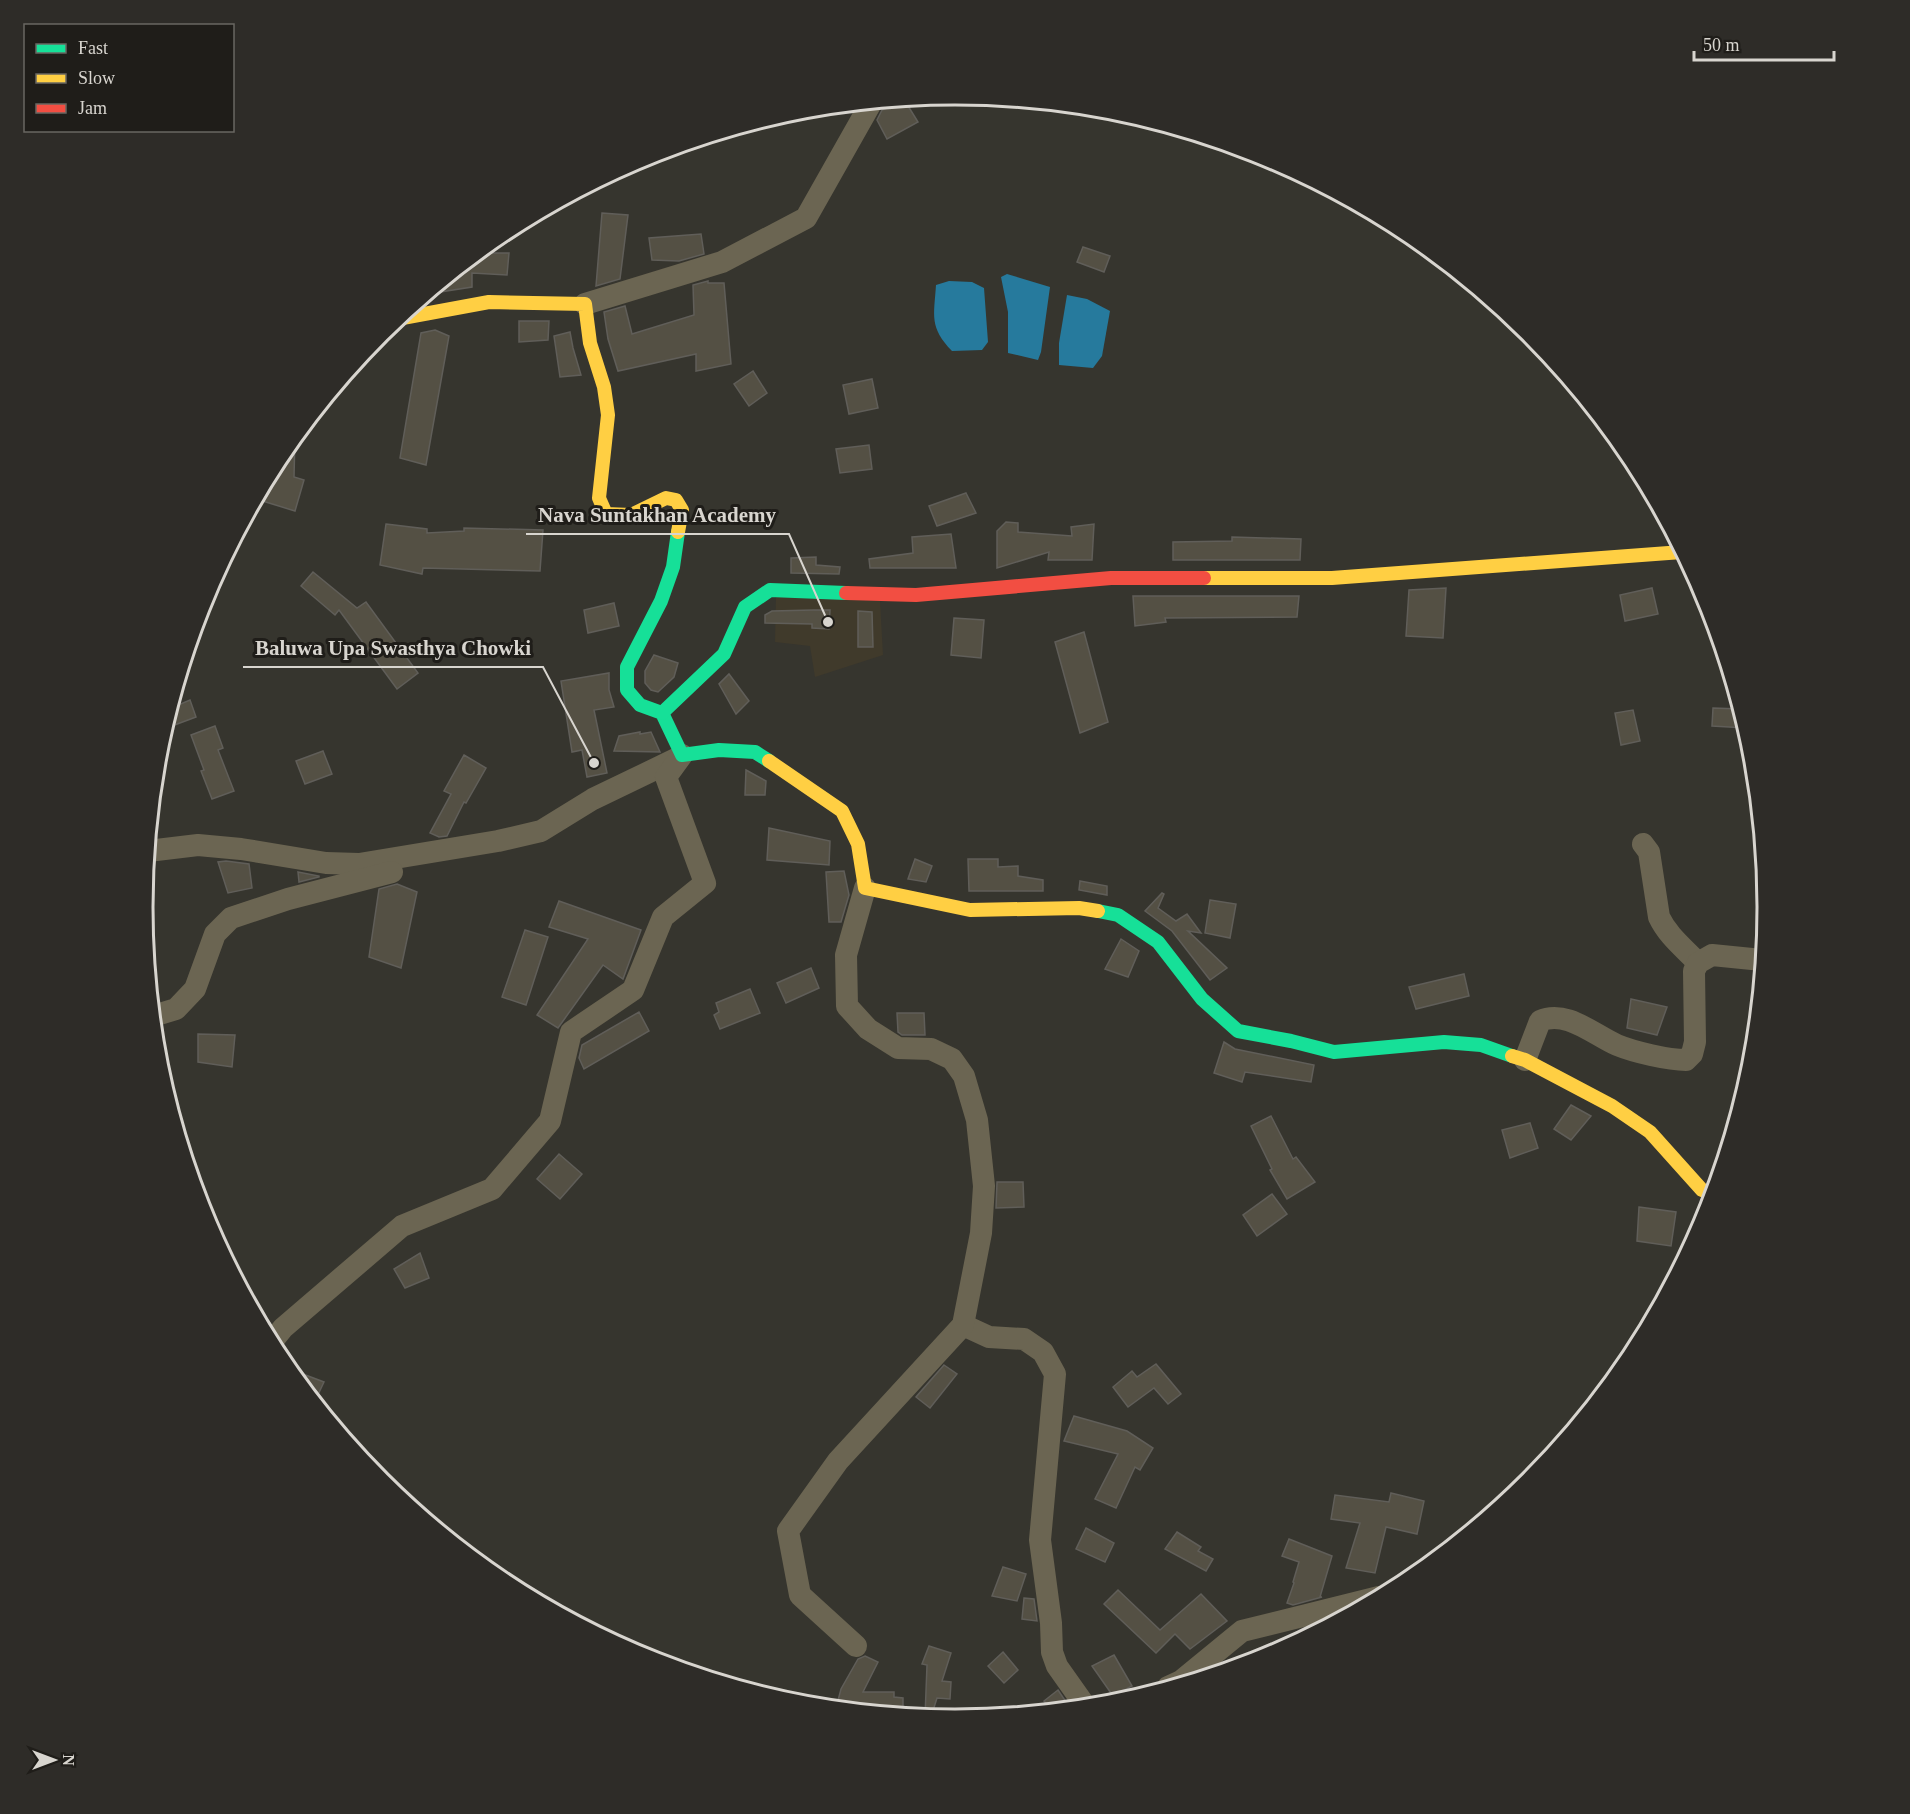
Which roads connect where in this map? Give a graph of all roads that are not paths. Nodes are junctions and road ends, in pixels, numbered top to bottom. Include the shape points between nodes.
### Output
1 (868, 110) edge
2 (585, 304) junction
3 (413, 316) edge
4 (1674, 553) edge
5 (662, 713) junction
6 (682, 755) junction
7 (1643, 844) dead end
8 (458, 847) junction
9 (155, 850) edge
10 (865, 888) junction
11 (1755, 959) edge
12 (1698, 963) junction
13 (160, 1014) edge
14 (1525, 1060) junction
15 (1704, 1191) edge
16 (963, 1325) junction
17 (277, 1335) edge
18 (1353, 1603) edge
19 (856, 1646) dead end
20 (1191, 1673) edge
21 (1080, 1699) edge

1 - 2 street via 806,218 722,262
2 - 3 street via 489,302
2 - 5 street via 590,343 608,415 599,498 606,514 631,514 666,498 676,500 682,510 674,567 627,667 627,690 640,705
4 - 5 street via 1332,578 1111,578 916,595 770,590 745,607 724,654
5 - 6 street
6 - 8 street via 593,799 541,831
6 - 10 street via 719,750 755,752 842,811 858,844
6 - 17 street via 666,777 705,883 663,917 633,990 571,1032 550,1121 492,1190 402,1227
7 - 12 street via 1649,852 1659,917 1669,934
8 - 9 street via 359,864 198,845
8 - 13 street via 426,863 231,918 215,934 195,989 176,1009
10 - 14 street via 970,910 1079,908 1118,915 1158,942 1202,999 1238,1031 1334,1052 1444,1042 1482,1045
10 - 16 street via 846,955 847,1006 868,1029 898,1048 931,1049 952,1059 964,1076 977,1120 984,1186 982,1221
11 - 12 street via 1712,955
12 - 14 street via 1694,971 1695,1042 1686,1060 1619,1045 1558,1017 1540,1021
14 - 15 street via 1612,1106 1650,1132
16 - 19 street via 838,1461 788,1531 800,1595
16 - 21 street via 989,1337 1024,1339 1043,1352 1054,1374 1040,1540 1052,1652
18 - 20 street via 1242,1631

